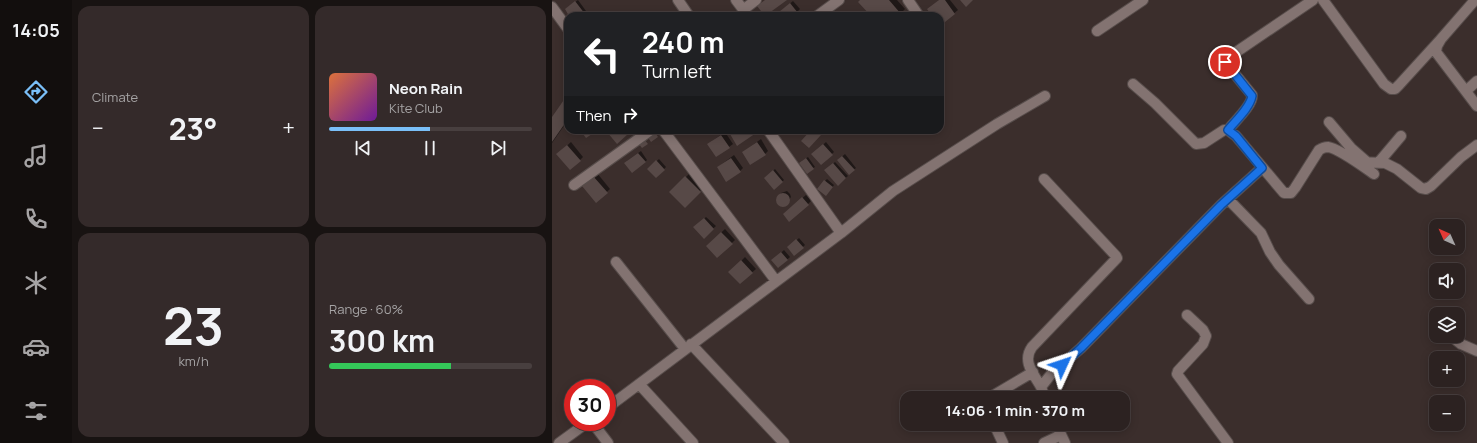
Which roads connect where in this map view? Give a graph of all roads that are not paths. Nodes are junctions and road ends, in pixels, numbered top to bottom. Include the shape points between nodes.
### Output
1 (678, 0) edge
2 (736, 0) edge
3 (756, 0) edge
4 (839, 0) edge
5 (908, 0) edge
6 (1143, 0) edge
7 (1313, 0) edge
8 (1323, 0) edge
9 (1475, 0) edge
10 (552, 7) edge
11 (686, 12) edge
12 (744, 12) edge
13 (746, 12) edge
14 (822, 12) edge
15 (916, 12) edge
16 (564, 24) edge
17 (1097, 31) dead end
18 (1441, 39) junction
19 (1477, 81) edge
20 (1134, 84) dead end
21 (1466, 91) junction
22 (1045, 96) dead end
23 (1477, 106) edge
24 (1329, 122) dead end
25 (1228, 130) junction
26 (645, 134) edge
27 (666, 134) edge
28 (771, 134) edge
29 (1401, 136) dead end
30 (1477, 145) edge
31 (1357, 162) junction
32 (1367, 162) junction
33 (1379, 162) junction
34 (1262, 168) junction
35 (1374, 174) dead end
36 (1044, 179) dead end
37 (574, 184) dead end
38 (1228, 199) junction
39 (841, 233) junction
40 (616, 262) dead end
41 (776, 282) junction
42 (1309, 299) dead end
43 (1187, 315) dead end
44 (1459, 343) edge
45 (688, 347) junction
46 (1477, 351) edge
47 (1033, 372) junction
48 (640, 384) junction
49 (1041, 387) junction
50 (1002, 391) edge
51 (1042, 391) edge
52 (616, 401) edge
53 (576, 431) edge
54 (599, 431) edge
55 (998, 431) edge
56 (1063, 439) edge
57 (559, 443) edge
58 (608, 443) edge
59 (693, 443) edge
60 (784, 443) edge
61 (1004, 443) edge
62 (1044, 443) edge
63 (1228, 443) edge

1 - 11 street
2 - 12 street
3 - 13 street
4 - 14 street
5 - 15 street
6 - 17 street
7 - 25 street via 1226,59 1226,64 1252,96 1248,106
8 - 18 street via 1384,84 1391,89 1399,85
9 - 18 street
10 - 16 street
18 - 21 street via 1436,52
19 - 21 street
20 - 25 street via 1196,144 1204,143
21 - 23 street
22 - 39 street via 892,191
24 - 32 street
25 - 34 street
26 - 37 street
27 - 41 street
28 - 39 street
29 - 33 street
30 - 33 street via 1426,189 1421,188 1397,168
31 - 32 street
31 - 34 street via 1331,148 1322,148 1295,188 1288,194 1282,191
31 - 35 street
32 - 33 street
34 - 38 street
36 - 47 street via 1117,258 1032,346 1027,360
38 - 42 street via 1261,233 1279,265
38 - 49 street via 1081,348 1052,373
39 - 41 street
40 - 45 street
41 - 45 street
43 - 63 street via 1206,336 1204,344 1177,374
44 - 46 street
45 - 48 street
45 - 60 street
47 - 49 street
47 - 50 street
48 - 52 street
48 - 59 street
49 - 51 street
53 - 57 street
54 - 58 street
55 - 61 street
56 - 62 street

